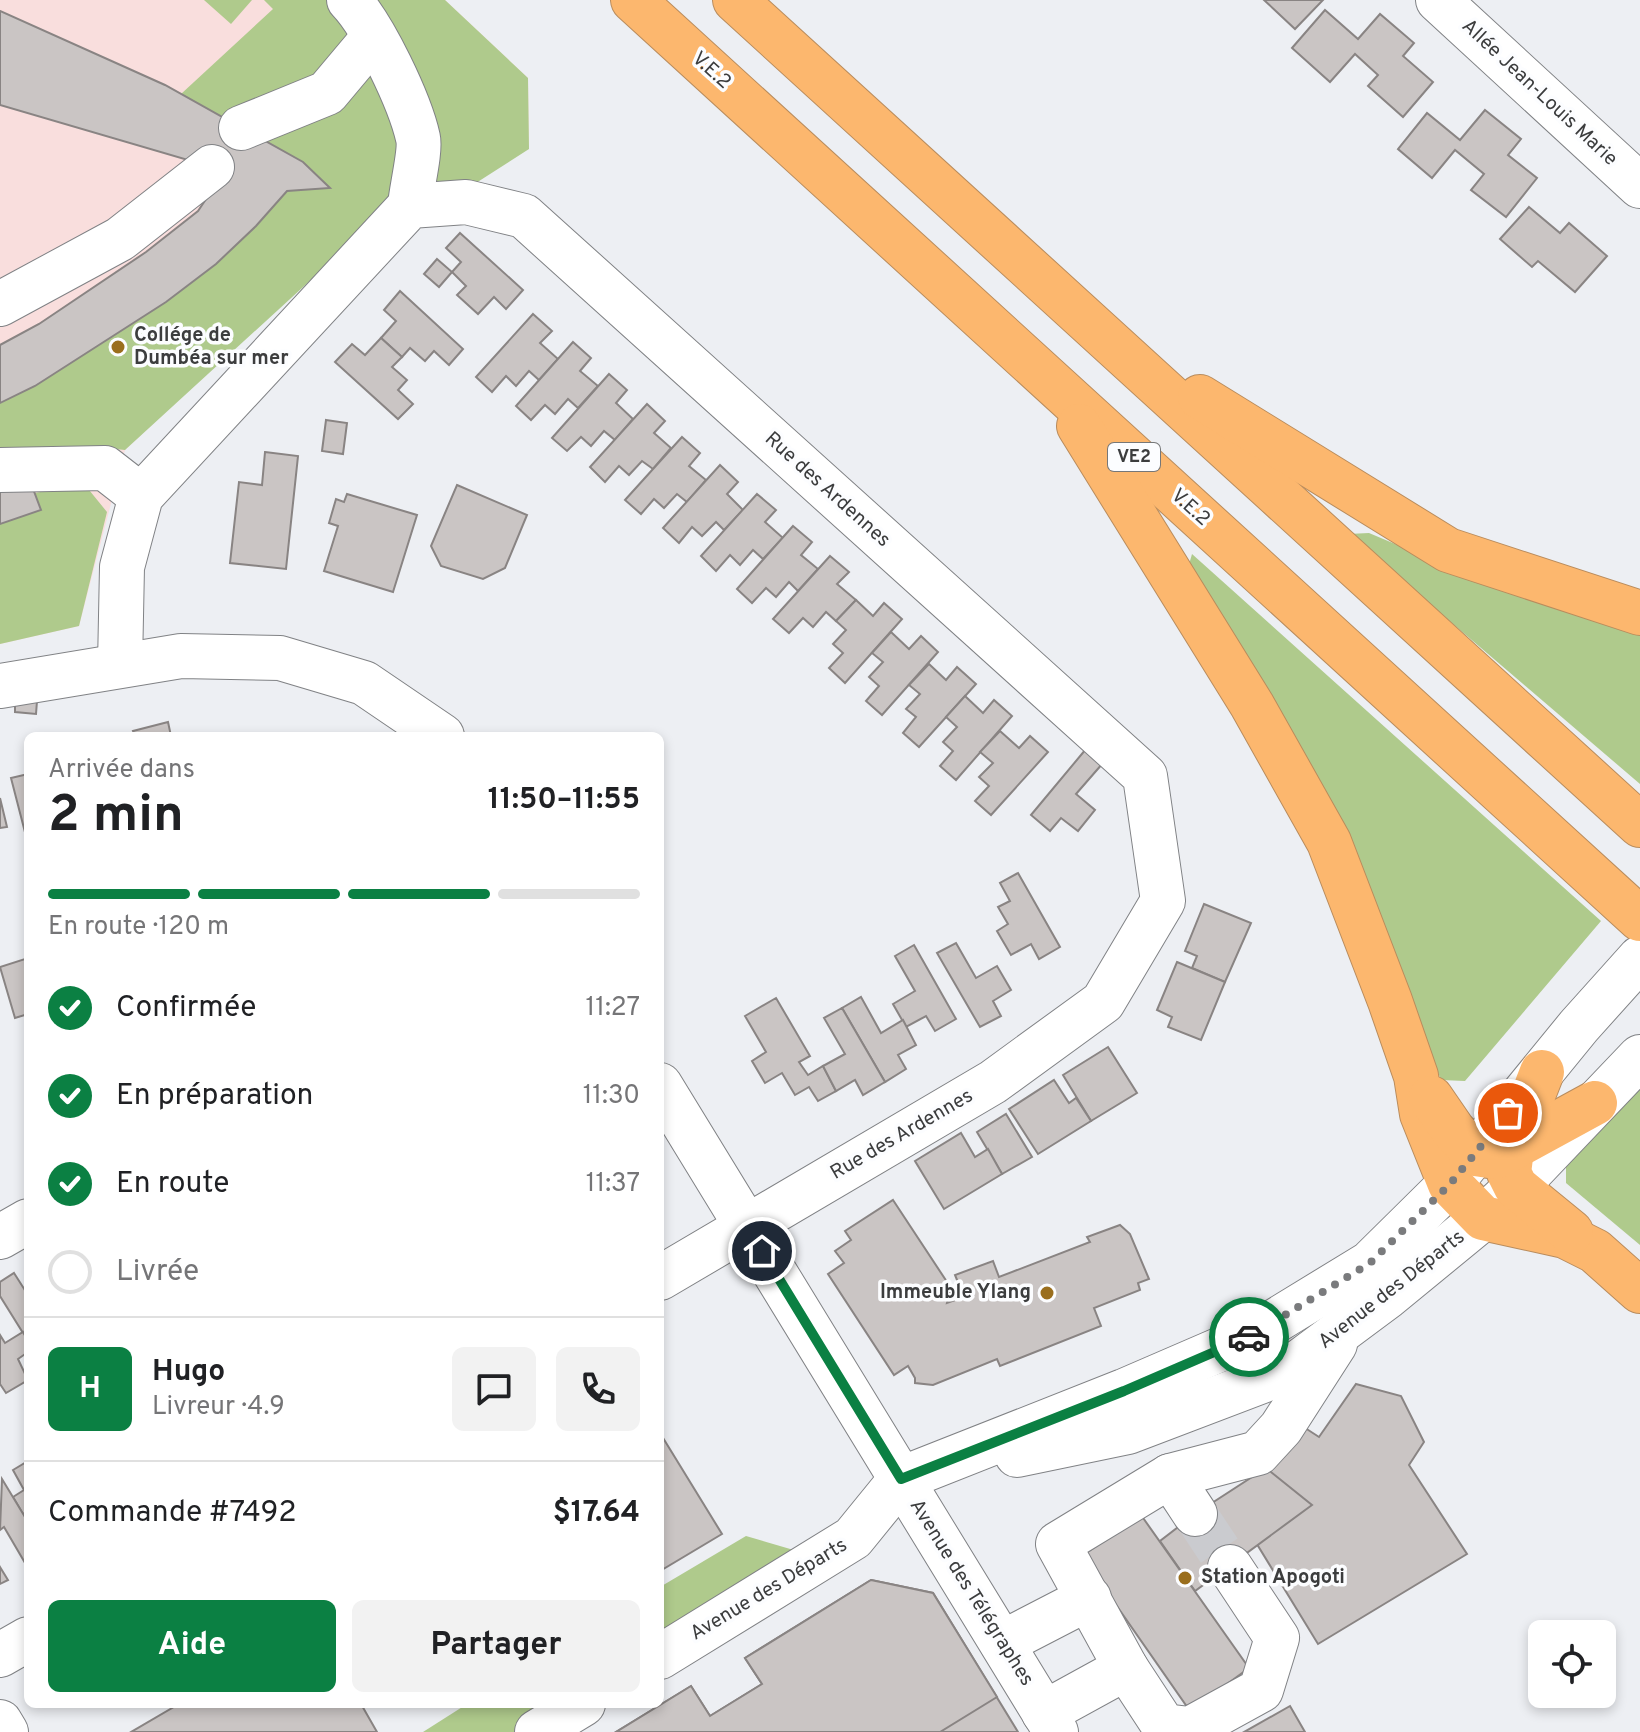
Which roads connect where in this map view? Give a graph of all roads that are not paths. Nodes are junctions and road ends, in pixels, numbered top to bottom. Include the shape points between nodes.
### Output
1 (349, 0) edge
2 (633, 0) edge
3 (735, 0) edge
4 (1438, 0) edge
5 (374, 37) junction
6 (241, 128) dead end
7 (212, 167) dead end
8 (1640, 186) edge
9 (410, 206) junction
10 (0, 304) edge
11 (1103, 335) junction
12 (1052, 382) junction
13 (0, 470) edge
14 (141, 496) junction
15 (1640, 613) edge
16 (120, 665) junction
17 (0, 686) edge
18 (436, 732) edge
19 (1640, 825) edge
20 (1637, 916) edge
21 (1640, 958) edge
22 (1640, 1057) edge
23 (664, 1092) edge
24 (1595, 1103) joint
25 (1488, 1168) junction
26 (1483, 1218) junction
27 (24, 1223) edge
28 (746, 1226) junction
29 (0, 1237) edge
30 (1595, 1251) junction
31 (664, 1276) edge
32 (1640, 1291) edge
33 (1345, 1329) junction
34 (1286, 1369) junction
35 (1281, 1428) junction
36 (1170, 1476) junction
37 (901, 1479) junction
38 (1195, 1514) tunnel mouth
39 (1230, 1567) tunnel mouth
40 (1089, 1598) junction
41 (24, 1641) edge
42 (1002, 1643) junction
43 (0, 1655) edge
44 (664, 1655) edge
45 (1126, 1668) junction
46 (576, 1708) edge
47 (0, 1722) edge
48 (1050, 1722) edge
49 (6, 1732) edge
50 (537, 1732) edge

1 - 5 street
2 - 12 highway, V.E.2 / VE2
3 - 11 highway
4 - 8 street, Allée Jean-Louis Marie
5 - 6 street via 327,93
5 - 9 street via 419,141
7 - 10 street via 120,239
9 - 14 street
9 - 28 street, Rue des Ardennes via 466,202 524,216 1145,776 1163,901 1103,1002 993,1082
11 - 15 highway via 1448,550
11 - 19 highway
12 - 20 highway, V.E.2 / VE2
12 - 25 highway via 1252,705 1329,842 1416,1076 1422,1114
13 - 14 street via 105,468
14 - 16 street via 122,567
16 - 17 street
16 - 18 street via 181,656 280,658 364,683
21 - 25 street, Avenue des Départs via 1542,1072
22 - 24 street
23 - 28 street, Avenue des Télégraphes
24 - 25 highway
25 - 26 highway
25 - 30 highway
25 - 37 street, Avenue des Départs via 1370,1263 1249,1337
26 - 30 highway via 1565,1236
26 - 33 street, Avenue des Départs
27 - 29 street
28 - 31 street, Rue des Ardennes
28 - 37 street, Avenue des Télégraphes
30 - 32 highway
33 - 34 street, Avenue des Départs
33 - 35 street
34 - 35 street
34 - 37 street, Avenue des Départs via 1128,1432
35 - 36 street via 1258,1453
36 - 38 street
36 - 40 street via 1058,1544
37 - 42 street, Avenue des Télégraphes
37 - 44 street, Avenue des Départs via 853,1538
39 - 45 street via 1277,1638 1261,1690 1190,1729 1164,1726
40 - 42 street
40 - 45 street
41 - 43 street
42 - 48 street, Avenue des Télégraphes
45 - 48 street
46 - 50 street
47 - 49 street

